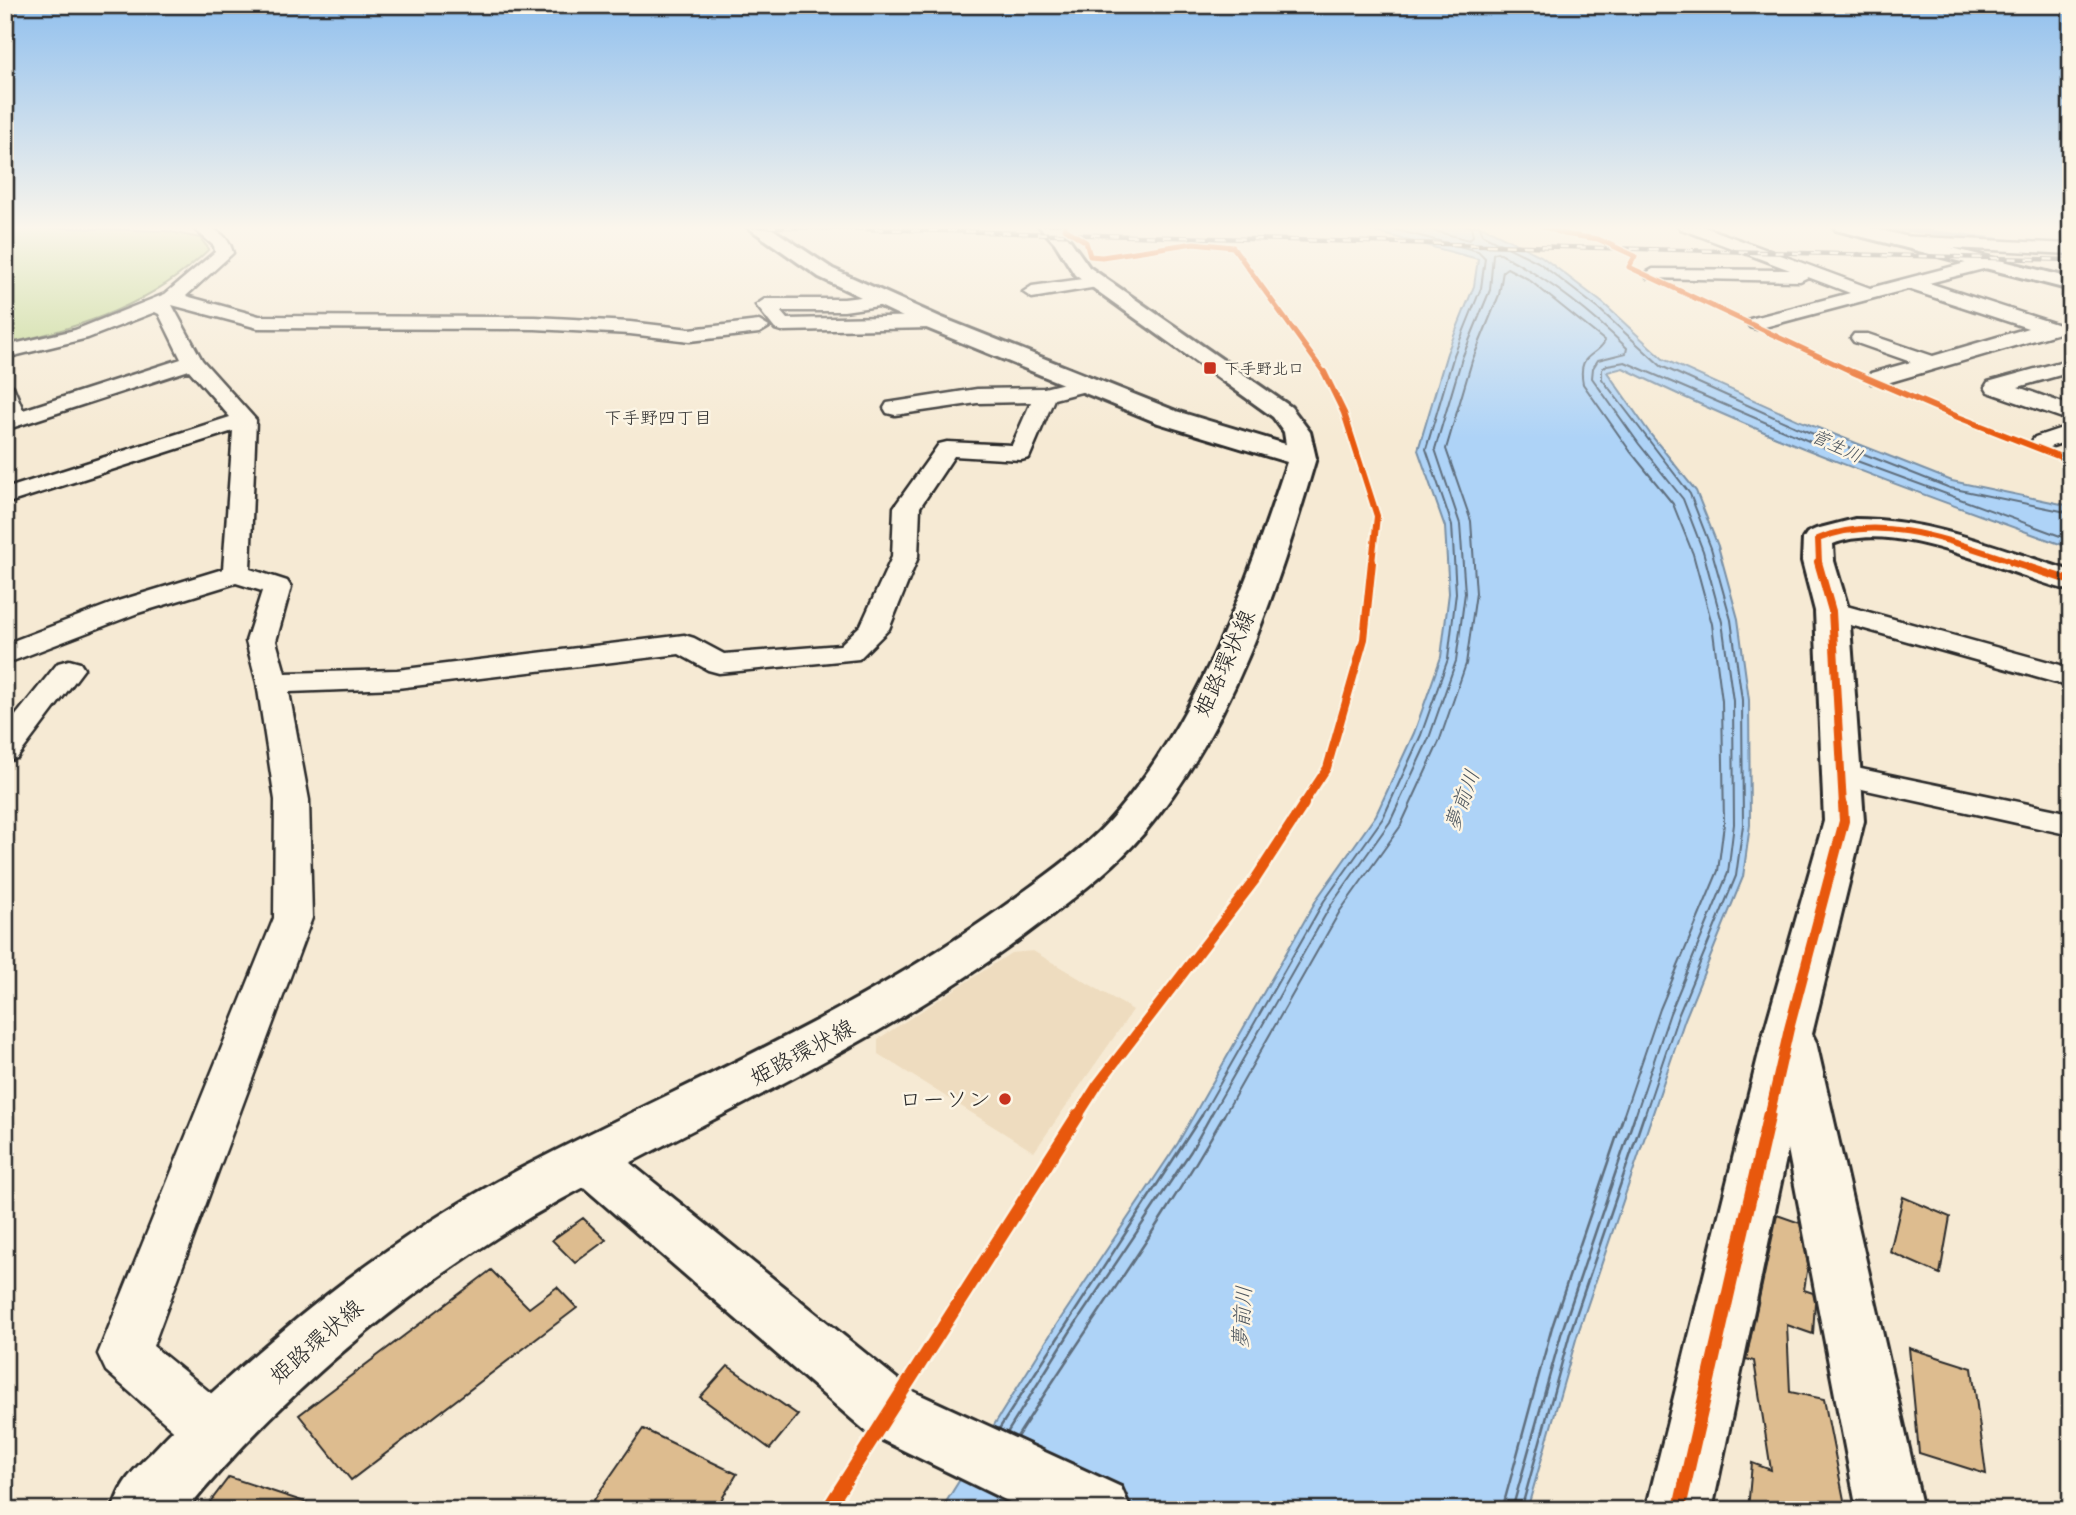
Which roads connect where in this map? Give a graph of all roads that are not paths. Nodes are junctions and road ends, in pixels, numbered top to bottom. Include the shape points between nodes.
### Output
1 (170, 297) edge
2 (877, 297) edge
3 (1118, 297) edge
4 (1859, 297) edge
5 (1952, 297) edge
6 (884, 300) junction
7 (164, 302) junction
8 (932, 322) junction
9 (1757, 323) dead end
10 (759, 327) dead end
11 (2049, 328) junction
12 (2071, 335) edge
13 (1861, 338) dead end
14 (5, 352) edge
15 (193, 362) junction
16 (1932, 362) junction
17 (2071, 365) edge
18 (1879, 378) dead end
19 (1085, 384) junction
20 (5, 391) edge
21 (1045, 395) junction
22 (895, 408) dead end
23 (245, 420) junction
24 (10, 422) edge
25 (2064, 432) edge
26 (1302, 458) junction
27 (5, 497) edge
28 (236, 575) junction
29 (2071, 581) edge
30 (1832, 611) junction
31 (5, 655) edge
32 (69, 669) dead end
33 (2071, 678) edge
34 (272, 683) junction
35 (20, 716) edge
36 (5, 751) edge
37 (1842, 775) junction
38 (2071, 824) edge
39 (1789, 1029) junction
40 (590, 1161) junction
41 (215, 1431) junction
42 (145, 1510) edge
43 (1098, 1510) edge
44 (1679, 1510) edge
45 (1890, 1510) edge

1 - 7 street
2 - 6 street
3 - 26 street via 1282,412 1297,432
4 - 9 street
5 - 11 street
6 - 8 street
6 - 8 street via 765,305 782,325
7 - 10 street via 258,321 535,323 690,335
7 - 14 street via 81,334
7 - 15 street
8 - 19 street
11 - 12 street
11 - 16 street
13 - 16 street
15 - 23 street
15 - 24 street
16 - 18 street
17 - 25 street via 1996,387
19 - 21 street
19 - 26 street via 1167,417
20 - 24 street
21 - 22 street via 977,396
21 - 34 street via 1021,453 947,449 907,507 905,557 874,629 848,653 719,664 684,644 397,679
23 - 27 street
23 - 28 street
26 - 40 street, 姫路環状線 via 1274,549 1216,690 1129,824 1078,872 998,934 900,1000
28 - 31 street via 128,607
28 - 34 street via 277,587 261,640
29 - 30 street via 1906,532 1854,528 1818,539 1818,561
30 - 33 street
30 - 37 street
32 - 35 street
34 - 41 street via 292,800 293,918 124,1354
35 - 36 street
37 - 38 street
37 - 39 street via 1844,821
39 - 44 street
39 - 45 street
40 - 41 street, 姫路環状線 via 484,1217 393,1278 331,1325
40 - 43 street via 890,1412
41 - 42 street, 姫路環状線

